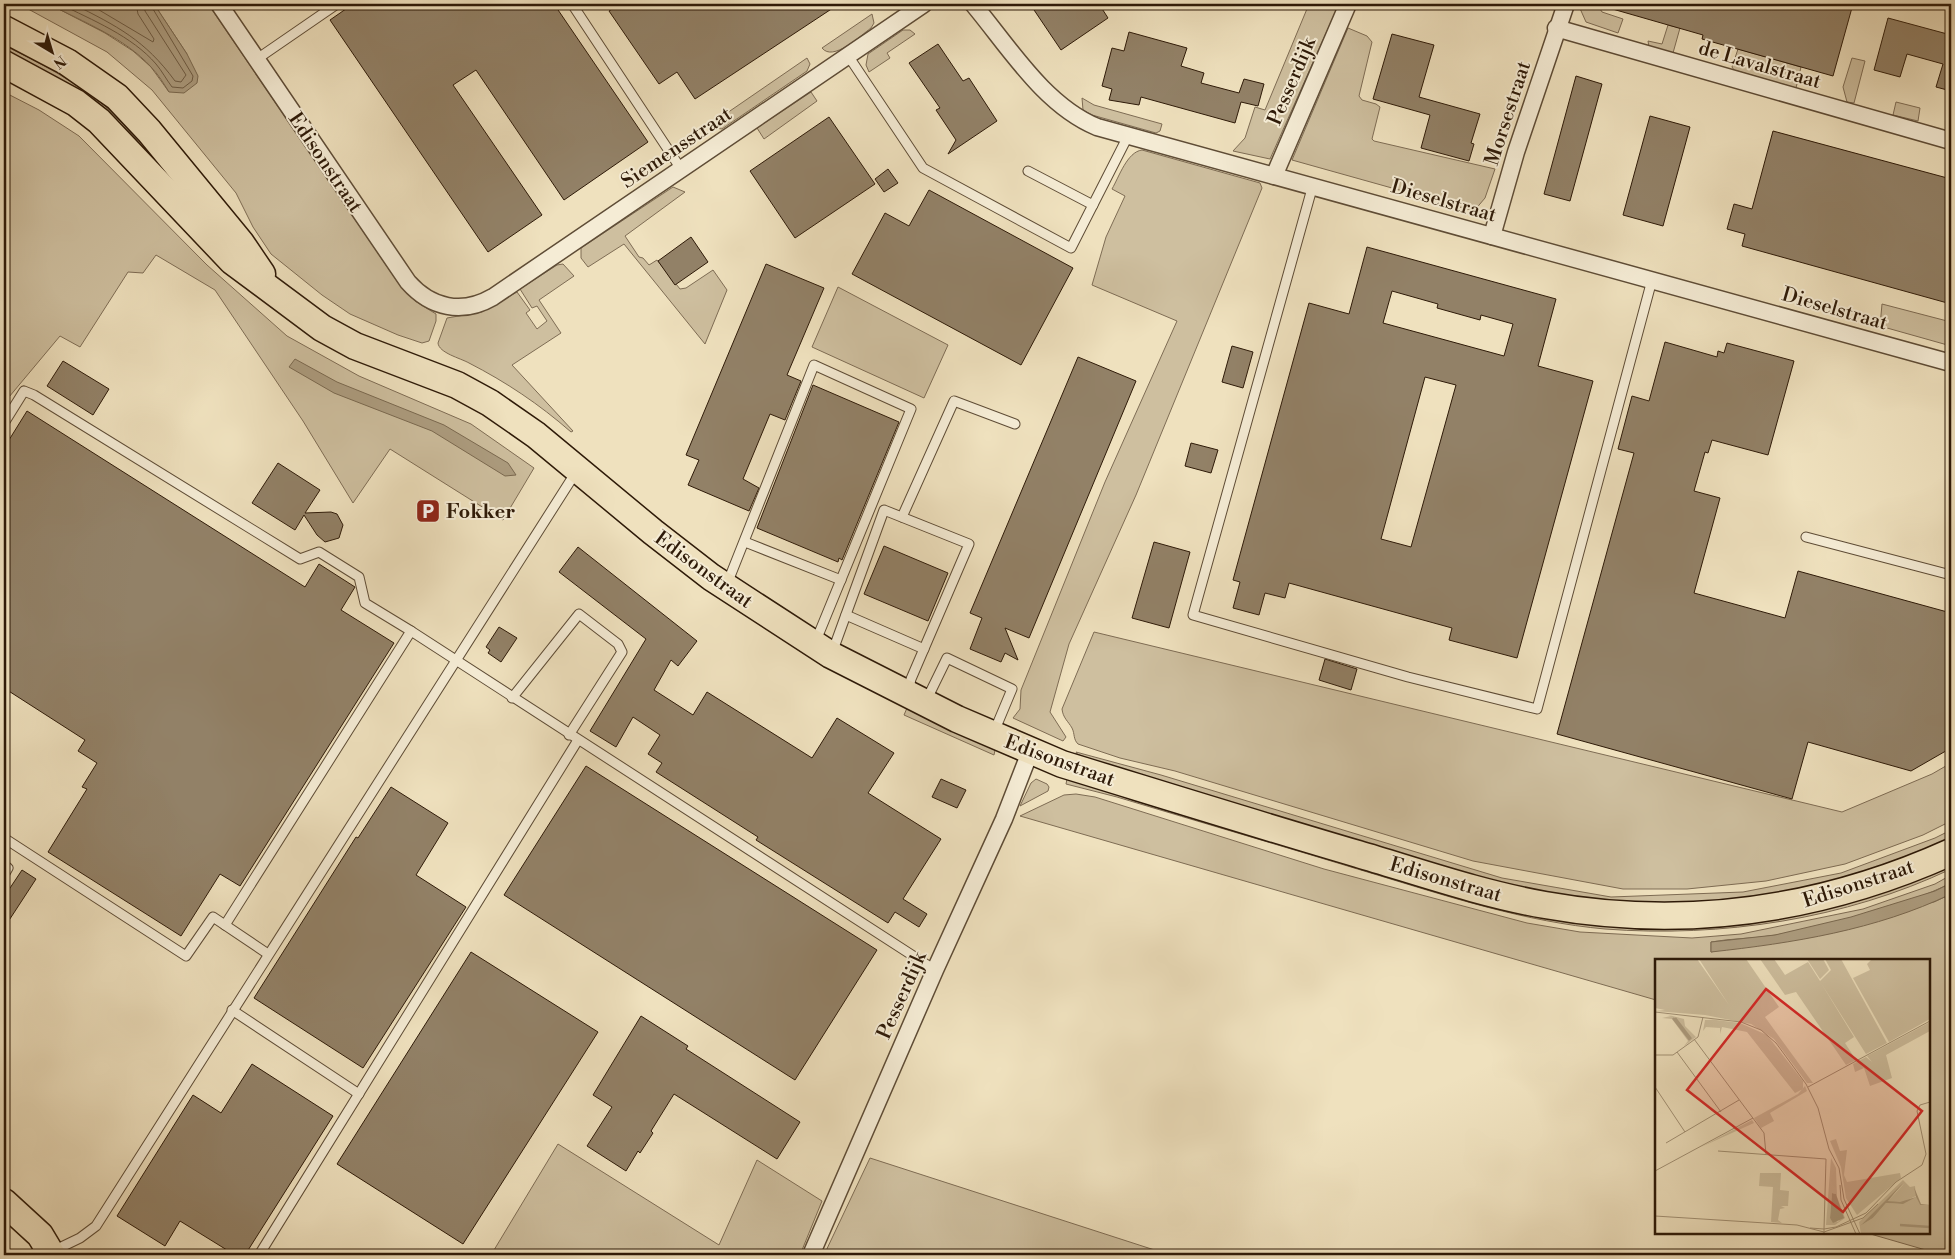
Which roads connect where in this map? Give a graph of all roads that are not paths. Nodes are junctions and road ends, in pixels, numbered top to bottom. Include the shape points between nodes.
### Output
1 (219, 4) edge
2 (337, 4) edge
3 (572, 4) edge
4 (924, 4) edge
5 (973, 4) edge
6 (1348, 4) edge
7 (1566, 4) edge
8 (1556, 28) junction
9 (4, 29) edge
10 (849, 57) junction
11 (257, 59) junction
12 (4, 64) edge
13 (1128, 136) junction
14 (1951, 141) edge
15 (681, 169) junction
16 (1028, 171) dead end
17 (1274, 176) junction
18 (1312, 185) junction
19 (1093, 206) junction
20 (1492, 236) junction
21 (1652, 280) junction
22 (272, 290) junction
23 (445, 306) joint
24 (1951, 363) edge
25 (4, 423) edge
26 (1015, 424) dead end
27 (578, 469) junction
28 (902, 517) junction
29 (1806, 537) dead end
30 (745, 542) junction
31 (1951, 575) edge
32 (841, 580) junction
33 (726, 587) junction
34 (846, 615) junction
35 (411, 631) junction
36 (924, 649) junction
37 (823, 650) junction
38 (454, 660) junction
39 (512, 698) junction
40 (916, 699) junction
41 (569, 735) junction
42 (992, 735) junction
43 (578, 740) junction
44 (1030, 752) junction
45 (4, 838) edge
46 (1951, 852) edge
47 (4, 865) edge
48 (4, 875) edge
49 (225, 925) junction
50 (268, 954) junction
51 (935, 970) junction
52 (232, 1010) junction
53 (359, 1094) junction
54 (4, 1202) edge
55 (51, 1254) edge
56 (258, 1255) edge
57 (811, 1255) edge

1 - 11 street, Edisonstraat
2 - 11 lane
3 - 15 lane
4 - 10 street, Siemensstraat
5 - 13 street, Dieselstraat via 1052,100 1080,120
6 - 17 street, Pesserdijk
7 - 8 street, Morsestraat
8 - 14 street, de Lavalstraat
8 - 20 street, Morsestraat
9 - 22 main road, Edisonstraat via 67,62 118,97 241,244
10 - 15 street, Siemensstraat
10 - 19 lane via 923,168 1071,248
11 - 23 street, Edisonstraat via 408,282 422,296
12 - 22 main road, Edisonstraat via 76,103 99,121 232,261
13 - 17 street, Dieselstraat
13 - 19 lane
15 - 23 street, Siemensstraat via 494,297 475,306
16 - 19 lane
17 - 18 street, Dieselstraat
18 - 20 street, Dieselstraat
18 - 21 lane via 1193,615 1408,677 1538,709
20 - 21 street, Dieselstraat
21 - 24 street, Dieselstraat
22 - 27 main road, Edisonstraat via 322,328 355,346 457,385 490,403
25 - 35 lane via 24,391 34,395 300,559 319,552 359,577 365,604
26 - 28 lane via 954,400
27 - 33 main road, Edisonstraat via 653,532
27 - 38 lane
28 - 34 lane via 884,510
28 - 36 lane via 969,544
29 - 31 lane
30 - 32 lane
30 - 32 lane via 814,365 911,409
30 - 33 lane
32 - 37 lane
33 - 37 main road, Edisonstraat
34 - 36 lane
34 - 37 lane
35 - 38 lane
35 - 49 lane
36 - 40 lane via 911,679
37 - 40 main road, Edisonstraat
38 - 39 lane
38 - 50 lane
39 - 41 lane
39 - 41 lane via 579,614 618,644 622,652
40 - 42 main road, Edisonstraat
40 - 42 lane via 931,688 947,658 1012,689
41 - 43 lane
42 - 44 main road, Edisonstraat
43 - 51 lane
43 - 53 lane
44 - 46 main road, Edisonstraat via 1481,890 1545,905 1605,913 1676,916 1802,903 1856,888
44 - 51 street, Pesserdijk via 1004,819
45 - 49 lane via 186,956 213,917
47 - 48 lane via 8,868
49 - 50 lane
50 - 52 lane
51 - 57 street, Pesserdijk
52 - 53 lane
52 - 55 lane via 96,1226
53 - 56 lane
54 - 55 main road via 40,1235

